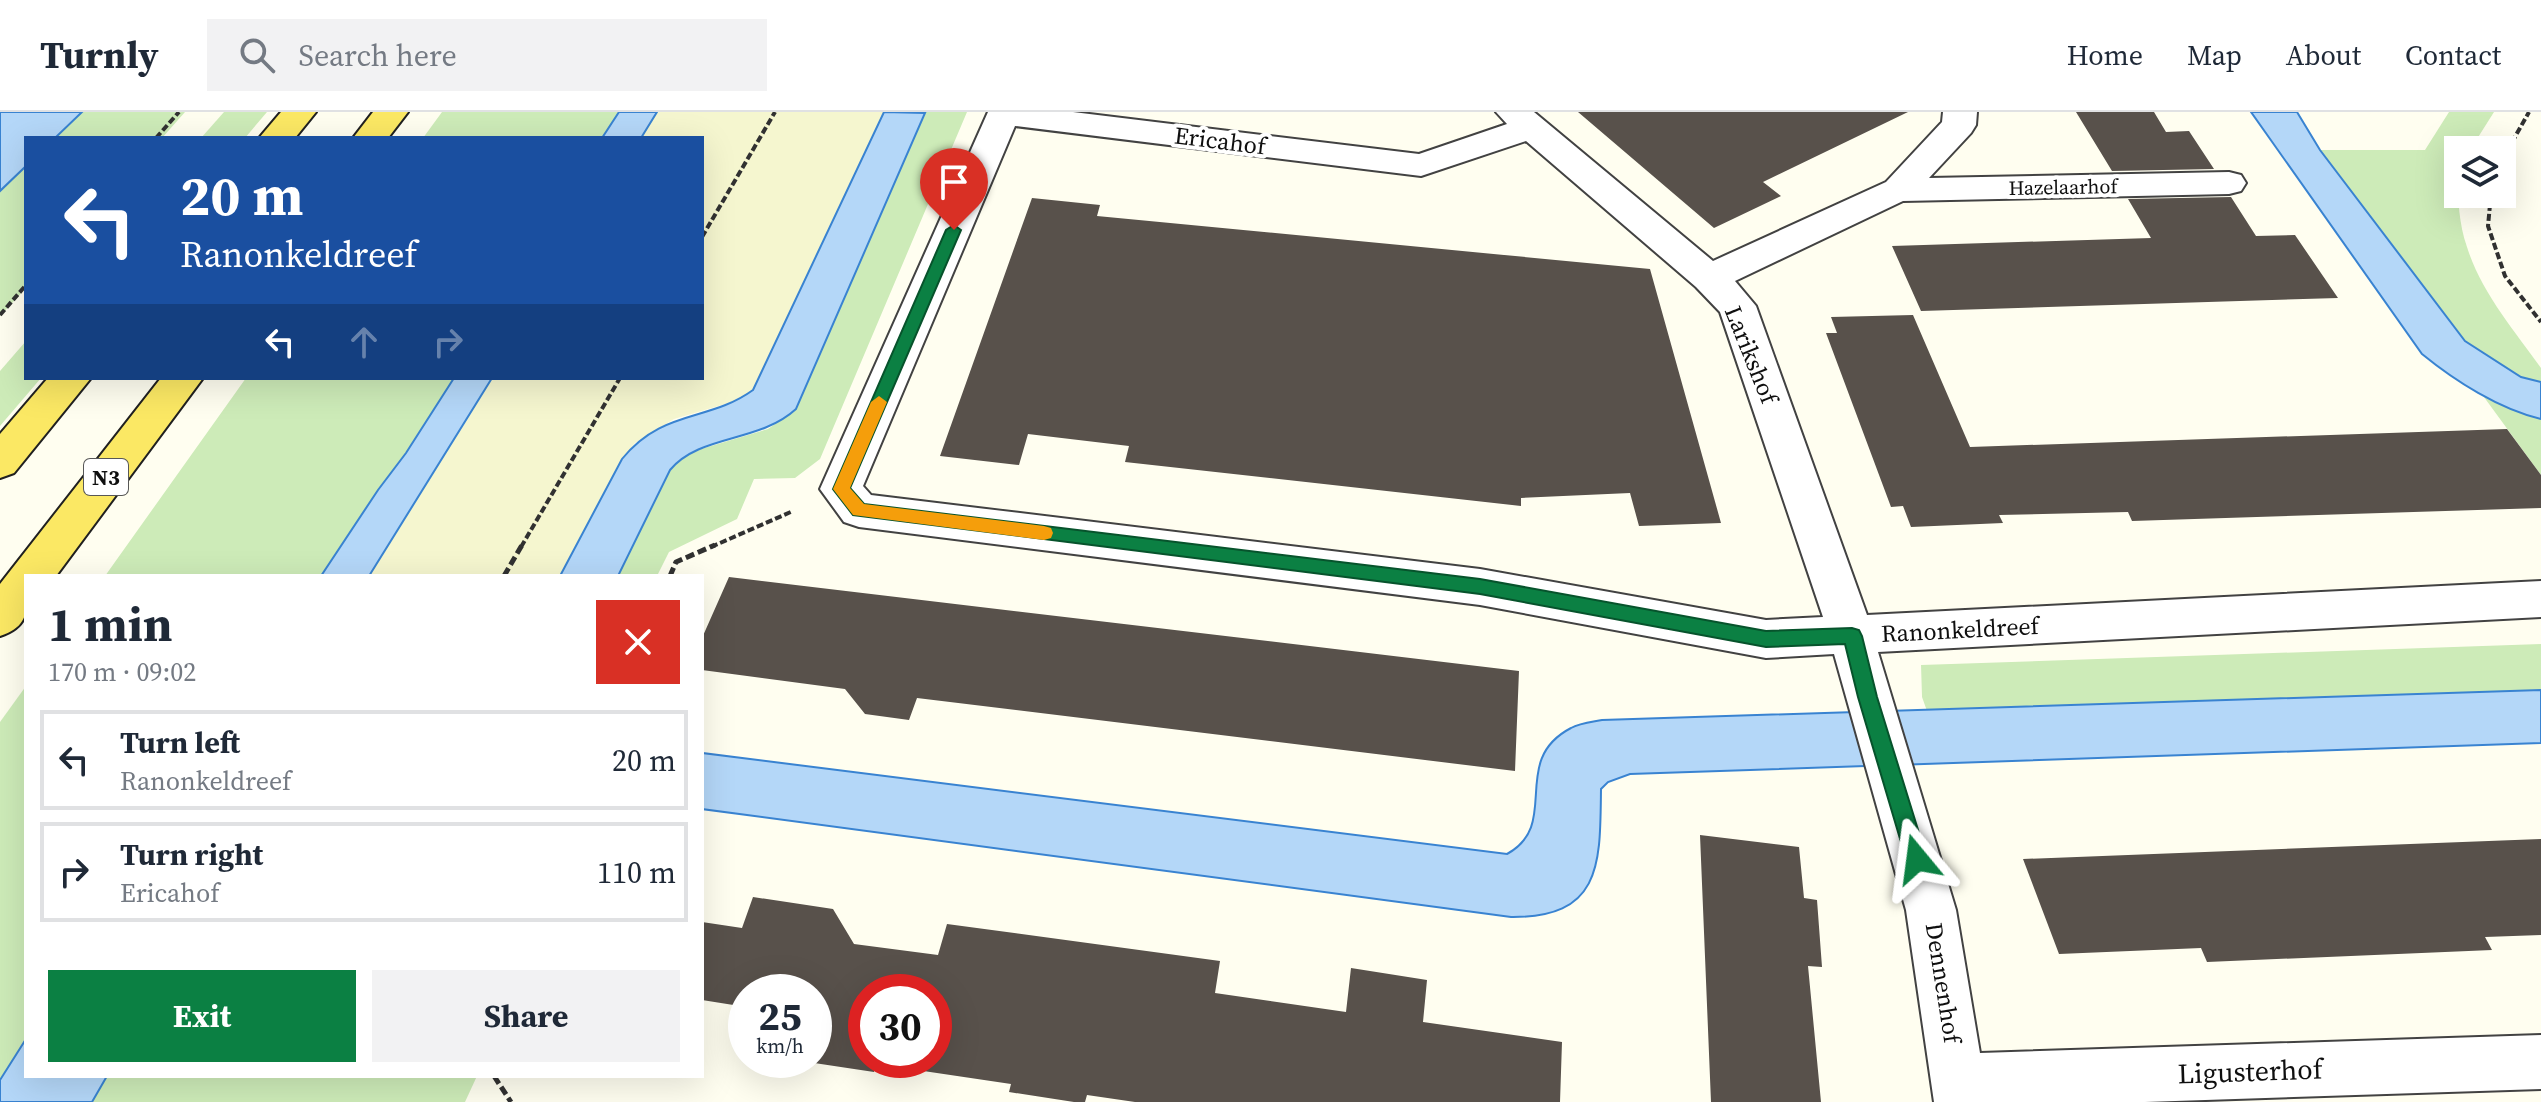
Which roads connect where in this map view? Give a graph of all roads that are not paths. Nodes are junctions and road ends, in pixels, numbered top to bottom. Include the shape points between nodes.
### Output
1 (299, 112) edge
2 (391, 112) edge
3 (1960, 112) edge
4 (1522, 120) edge
5 (278, 136) edge
6 (372, 136) edge
7 (2229, 183) dead end
8 (1898, 190) junction
9 (1709, 278) junction
10 (69, 380) edge
11 (181, 380) edge
12 (0, 462) edge
13 (850, 500) joint
14 (33, 574) edge
15 (24, 585) edge
16 (2541, 599) edge
17 (0, 618) edge
18 (1852, 636) junction
19 (2541, 1062) edge
20 (1960, 1091) edge

1 - 5 main road
2 - 6 main road
3 - 8 street, Hazelaarhof via 1959,125
4 - 9 street, Larikshof
4 - 13 street, Ericahof via 1421,165 1003,114
7 - 8 street, Hazelaarhof
8 - 9 street, Hazelaarhof
9 - 18 street, Larikshof via 1737,306
10 - 12 main road
11 - 14 main road, N3
13 - 18 street, Ranonkeldreef via 1480,587 1766,639
15 - 17 main road
16 - 18 street, Ranonkeldreef
18 - 20 street, Dennenhof via 1931,910
19 - 20 street, Ligusterhof

